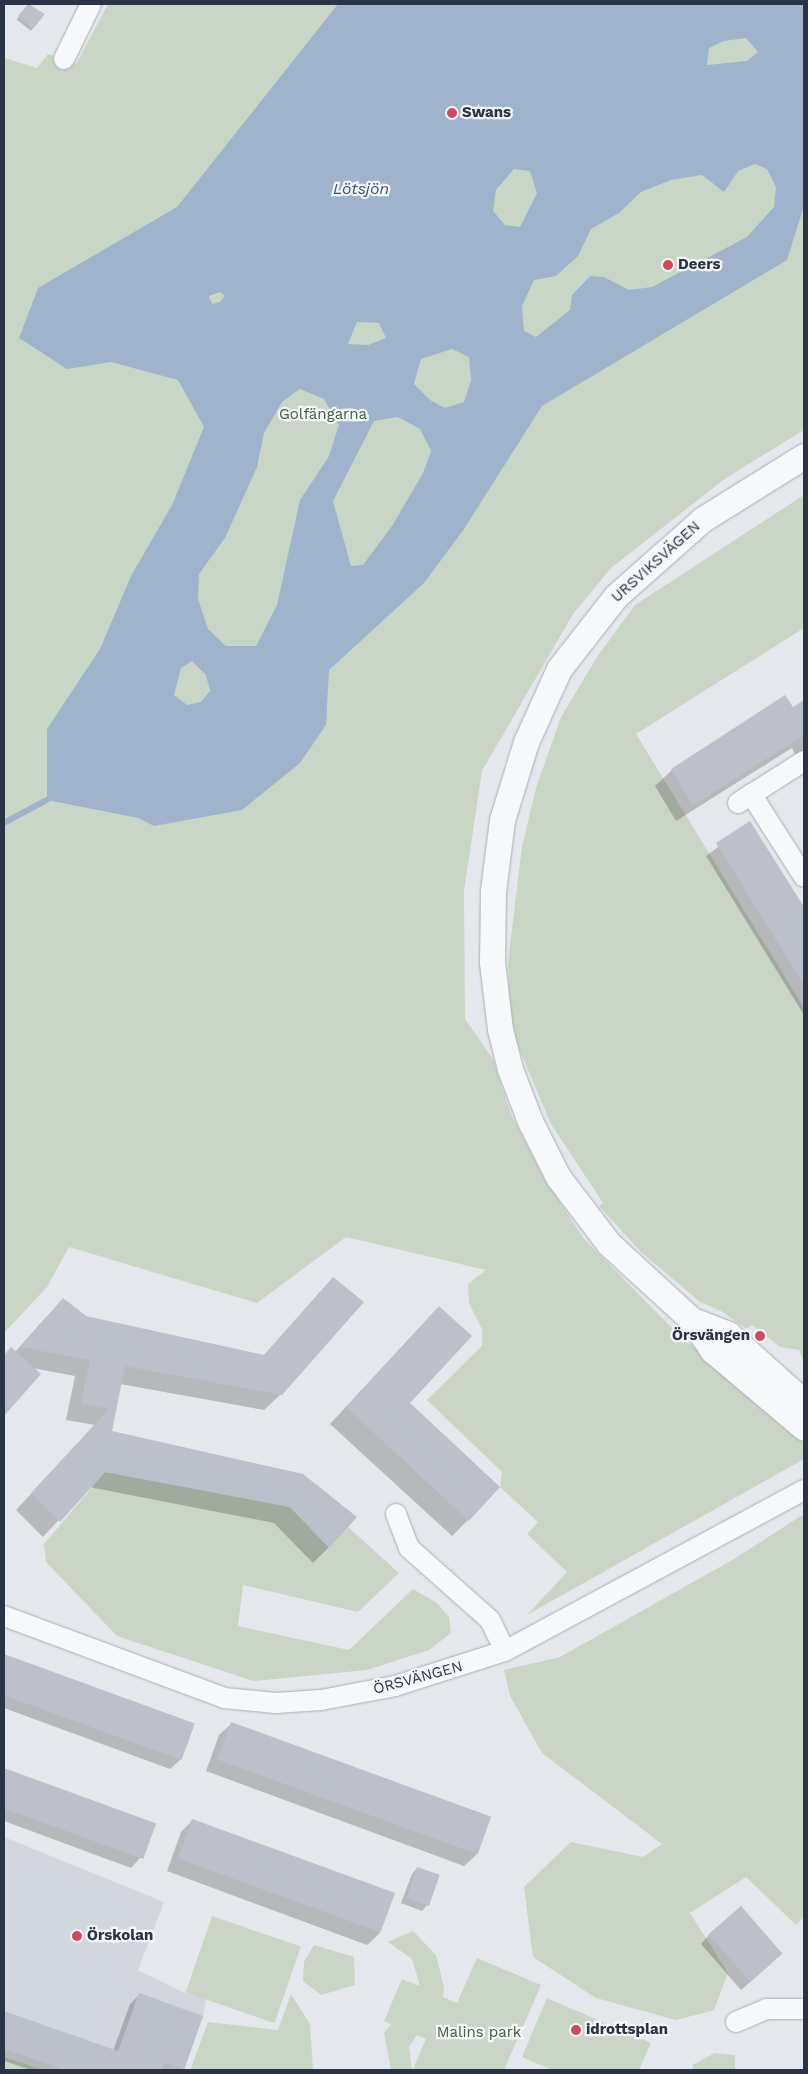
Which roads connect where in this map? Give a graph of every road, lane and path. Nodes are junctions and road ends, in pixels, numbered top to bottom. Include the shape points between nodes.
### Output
1 (91, 4) edge
2 (64, 59) dead end
3 (804, 456) edge
4 (804, 761) edge
5 (804, 877) edge
6 (692, 1320) junction
7 (804, 1402) edge
8 (804, 1428) edge
9 (804, 1490) edge
10 (396, 1514) dead end
11 (4, 1616) edge
12 (505, 1651) junction
13 (804, 2009) edge
14 (736, 2022) dead end

1 - 2 street
3 - 6 street, URSVIKSVÄGEN via 704,519 616,596 559,669 526,742 502,820 493,891 492,962 500,1028 510,1069 530,1121 558,1177 609,1244
4 - 5 street via 744,798
6 - 7 street, URSVIKSVÄGEN via 728,1334
6 - 8 street, URSVIKSVÄGEN via 714,1351
9 - 12 street, ÖRSVÄNGEN
10 - 12 street via 409,1548 490,1620
11 - 12 street, ÖRSVÄNGEN via 224,1698 276,1703 321,1700 394,1686
13 - 14 street via 766,2009

